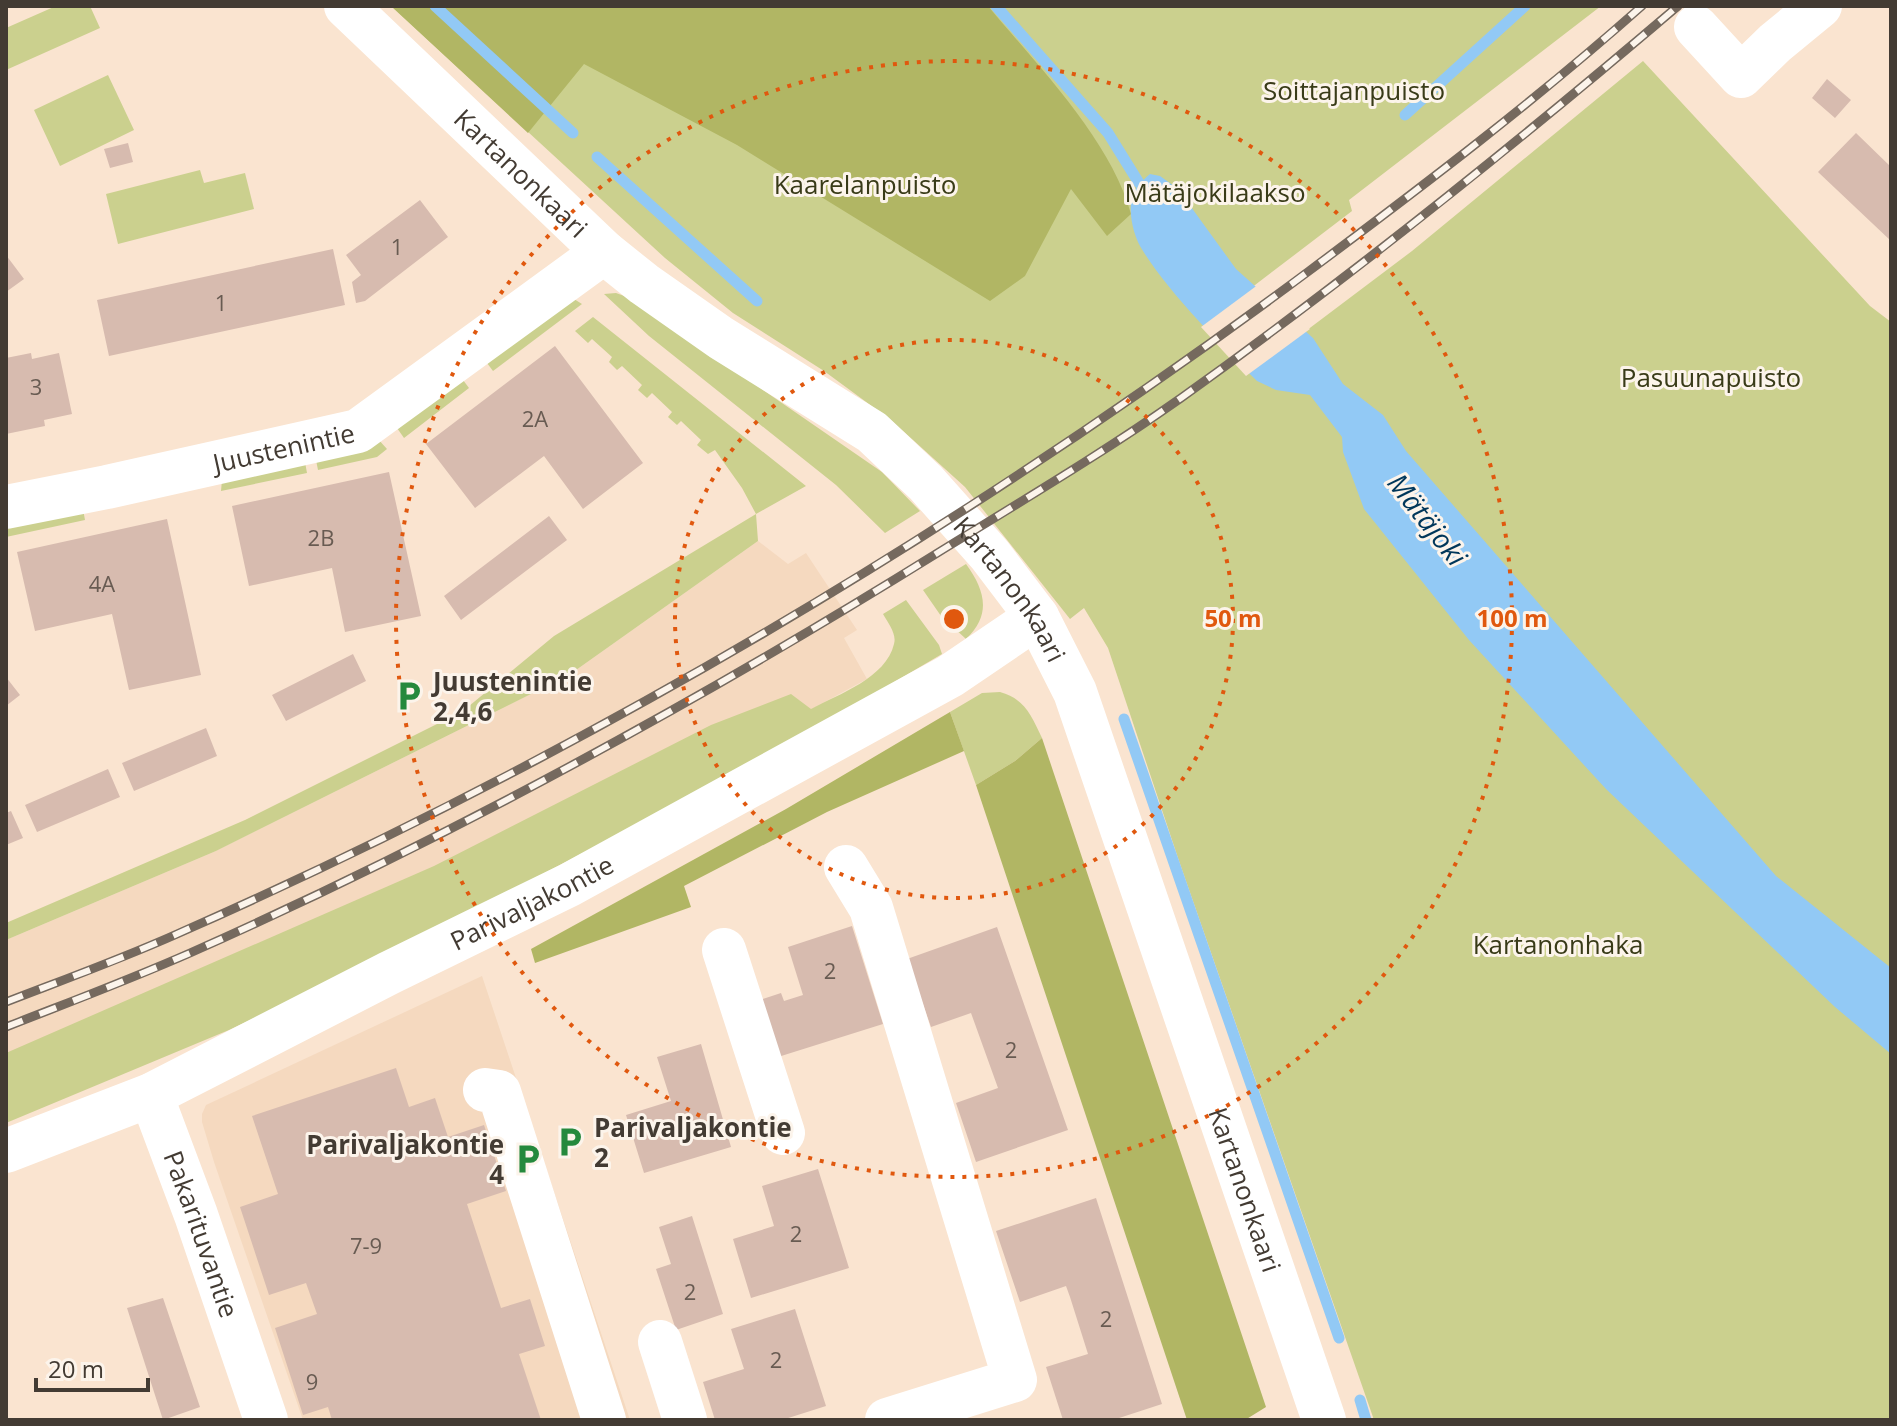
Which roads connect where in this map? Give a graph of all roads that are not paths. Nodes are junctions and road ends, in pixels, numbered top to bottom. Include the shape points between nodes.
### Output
1 (346, 6) edge
2 (1820, 6) edge
3 (1696, 27) dead end
4 (604, 252) junction
5 (6, 507) edge
6 (1037, 617) junction
7 (846, 867) dead end
8 (724, 950) dead end
9 (485, 1090) dead end
10 (151, 1095) junction
11 (783, 1133) dead end
12 (6, 1151) edge
13 (660, 1342) dead end
14 (266, 1420) edge
15 (604, 1420) edge
16 (685, 1420) edge
17 (887, 1420) edge
18 (1324, 1420) edge

1 - 4 street, Kartanonkaari
2 - 3 street via 1741,76
4 - 5 street, Juustenintie via 358,431
4 - 6 street, Kartanonkaari via 721,338 872,432 926,483
6 - 10 street, Parivaljakontie via 950,676 569,885
6 - 18 street, Kartanonkaari via 1075,692
7 - 17 street via 871,908 1015,1380
8 - 11 street
9 - 15 street via 499,1092
10 - 12 street, Parivaljakontie
10 - 14 street, Pakarituvantie
13 - 16 street

